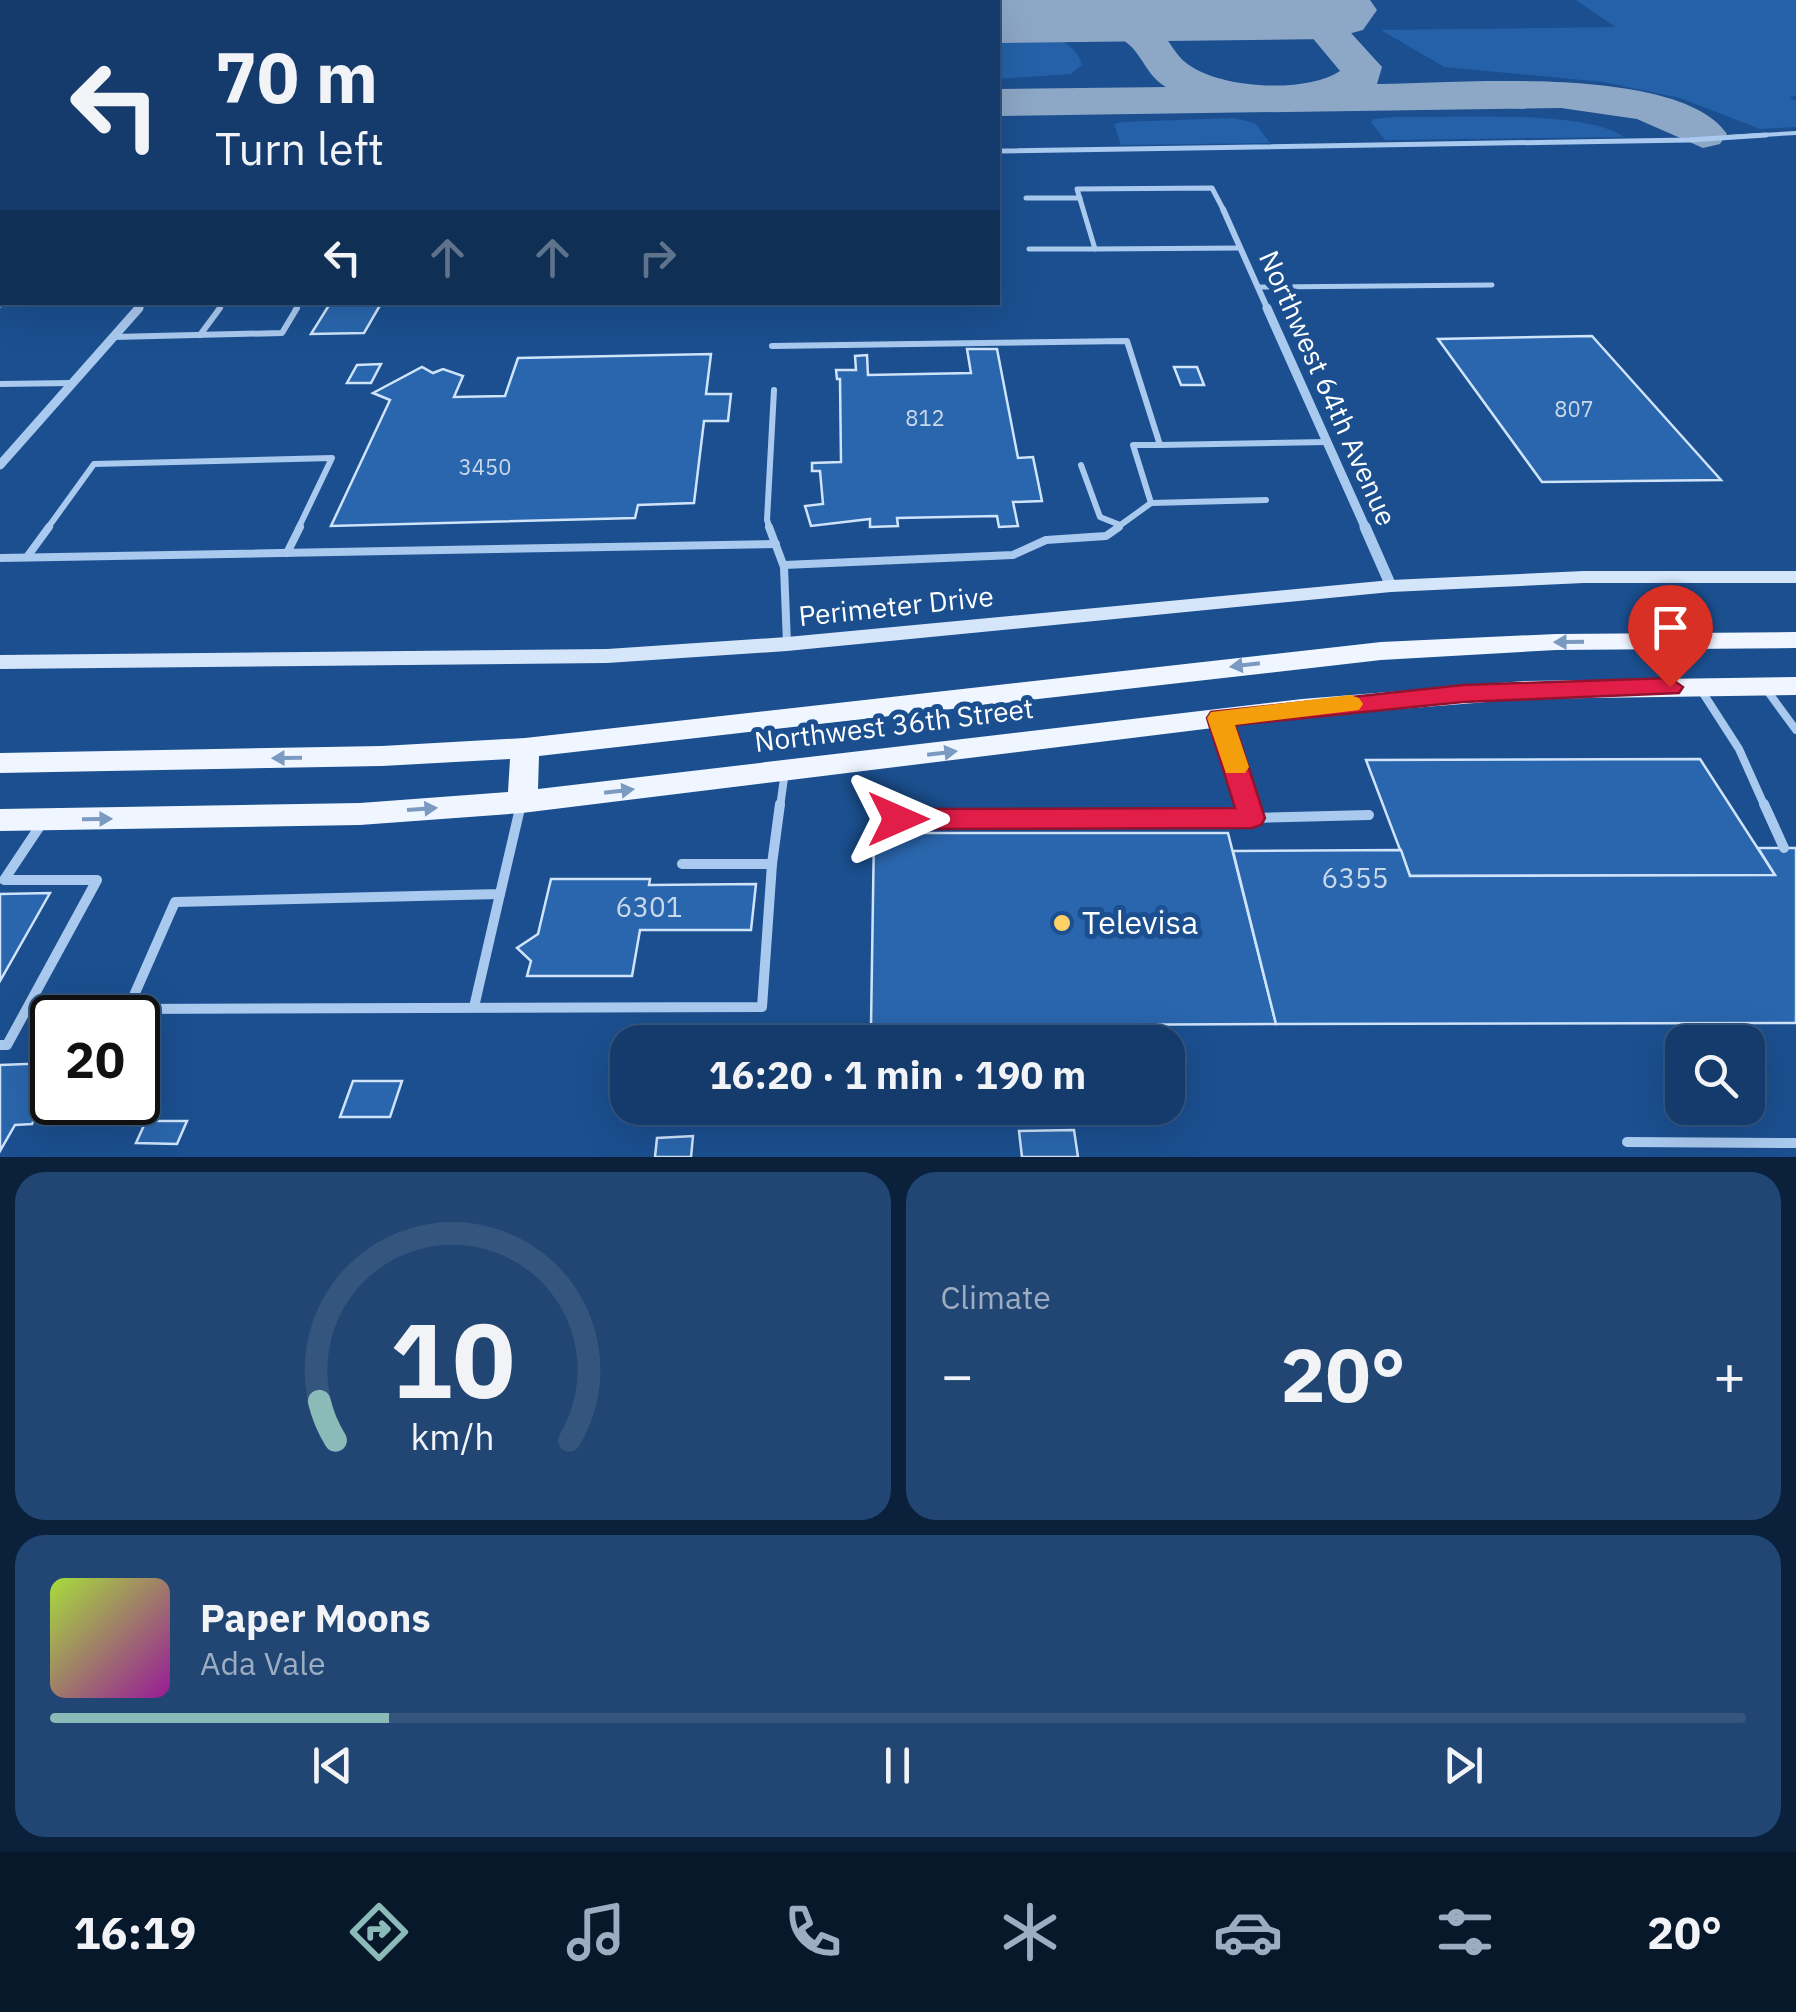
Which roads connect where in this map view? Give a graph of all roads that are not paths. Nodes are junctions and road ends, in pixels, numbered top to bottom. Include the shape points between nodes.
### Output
1 (1796, 133) edge
2 (1000, 151) edge
3 (1026, 198) dead end
4 (1080, 198) junction
5 (1223, 210) joint
6 (1240, 248) junction
7 (1029, 249) dead end
8 (1095, 249) junction
9 (1492, 285) dead end
10 (1258, 287) junction
11 (141, 305) edge
12 (222, 305) edge
13 (298, 305) edge
14 (200, 334) junction
15 (114, 336) junction
16 (772, 346) dead end
17 (0, 384) edge
18 (72, 384) junction
19 (774, 390) dead end
20 (1327, 442) junction
21 (1160, 445) junction
22 (0, 448) edge
23 (15, 448) junction
24 (0, 465) edge
25 (1082, 465) dead end
26 (1266, 500) dead end
27 (1151, 503) junction
28 (1120, 525) junction
29 (776, 544) junction
30 (287, 552) junction
31 (27, 557) junction
32 (0, 558) edge
33 (784, 566) junction
34 (1796, 577) edge
35 (1392, 586) junction
36 (1667, 640) junction
37 (1796, 640) edge
38 (786, 644) junction
39 (0, 662) edge
40 (1698, 686) junction
41 (1764, 686) junction
42 (1796, 686) edge
43 (1220, 718) junction
44 (1796, 730) edge
45 (524, 748) junction
46 (0, 763) edge
47 (786, 772) junction
48 (522, 802) junction
49 (1369, 815) dead end
50 (1252, 818) junction
51 (898, 819) dead end
52 (0, 820) edge
53 (44, 820) junction
54 (1784, 848) dead end
55 (682, 864) dead end
56 (772, 864) junction
57 (500, 894) junction
58 (474, 1008) junction
59 (0, 1046) edge
60 (1627, 1142) dead end
61 (1796, 1143) edge

1 - 2 lane
3 - 4 lane
4 - 5 lane via 1077,189 1212,188
4 - 8 lane
5 - 6 street, Northwest 64th Avenue
6 - 8 lane
6 - 10 street, Northwest 64th Avenue
7 - 8 lane
9 - 10 lane
10 - 20 street, Northwest 64th Avenue
11 - 15 street
12 - 14 lane
13 - 14 lane via 282,333
14 - 15 lane
15 - 18 street
16 - 21 lane via 1127,342
17 - 18 lane
18 - 23 street
19 - 29 lane via 767,520
20 - 21 lane
20 - 35 street, Northwest 64th Avenue
21 - 27 lane via 1134,446
22 - 23 lane
23 - 24 street
25 - 28 lane via 1100,517
26 - 27 lane
27 - 28 lane
28 - 33 lane via 1106,536 1046,540 1012,555
29 - 30 lane
29 - 33 lane
30 - 31 lane
30 - 31 lane via 332,458 94,464
31 - 32 lane
33 - 38 lane
34 - 35 street, Perimeter Drive
35 - 38 street, Perimeter Drive
36 - 37 main road, Northwest 36th Street
36 - 40 main road
36 -> 45 main road, Northwest 36th Street via 1344,655
38 - 39 street, Perimeter Drive via 588,656
40 - 41 main road, Northwest 36th Street
40 - 43 main road, Northwest 36th Street via 1478,693
40 - 54 lane via 1739,749
41 - 42 main road, Northwest 36th Street
41 - 44 lane
47 -> 43 main road, Northwest 36th Street
43 - 50 lane
45 -> 46 main road, Northwest 36th Street
45 - 48 main road
48 -> 47 main road, Northwest 36th Street
47 - 56 lane
53 -> 48 main road, Northwest 36th Street via 360,814
48 - 57 lane
49 - 50 lane
50 - 51 lane
52 - 53 main road, Northwest 36th Street
53 - 59 lane via 4,880 97,880 7,1045
55 - 56 lane
56 - 58 lane via 762,1007
57 - 58 lane
57 - 58 lane via 176,902 128,1008
60 - 61 lane

